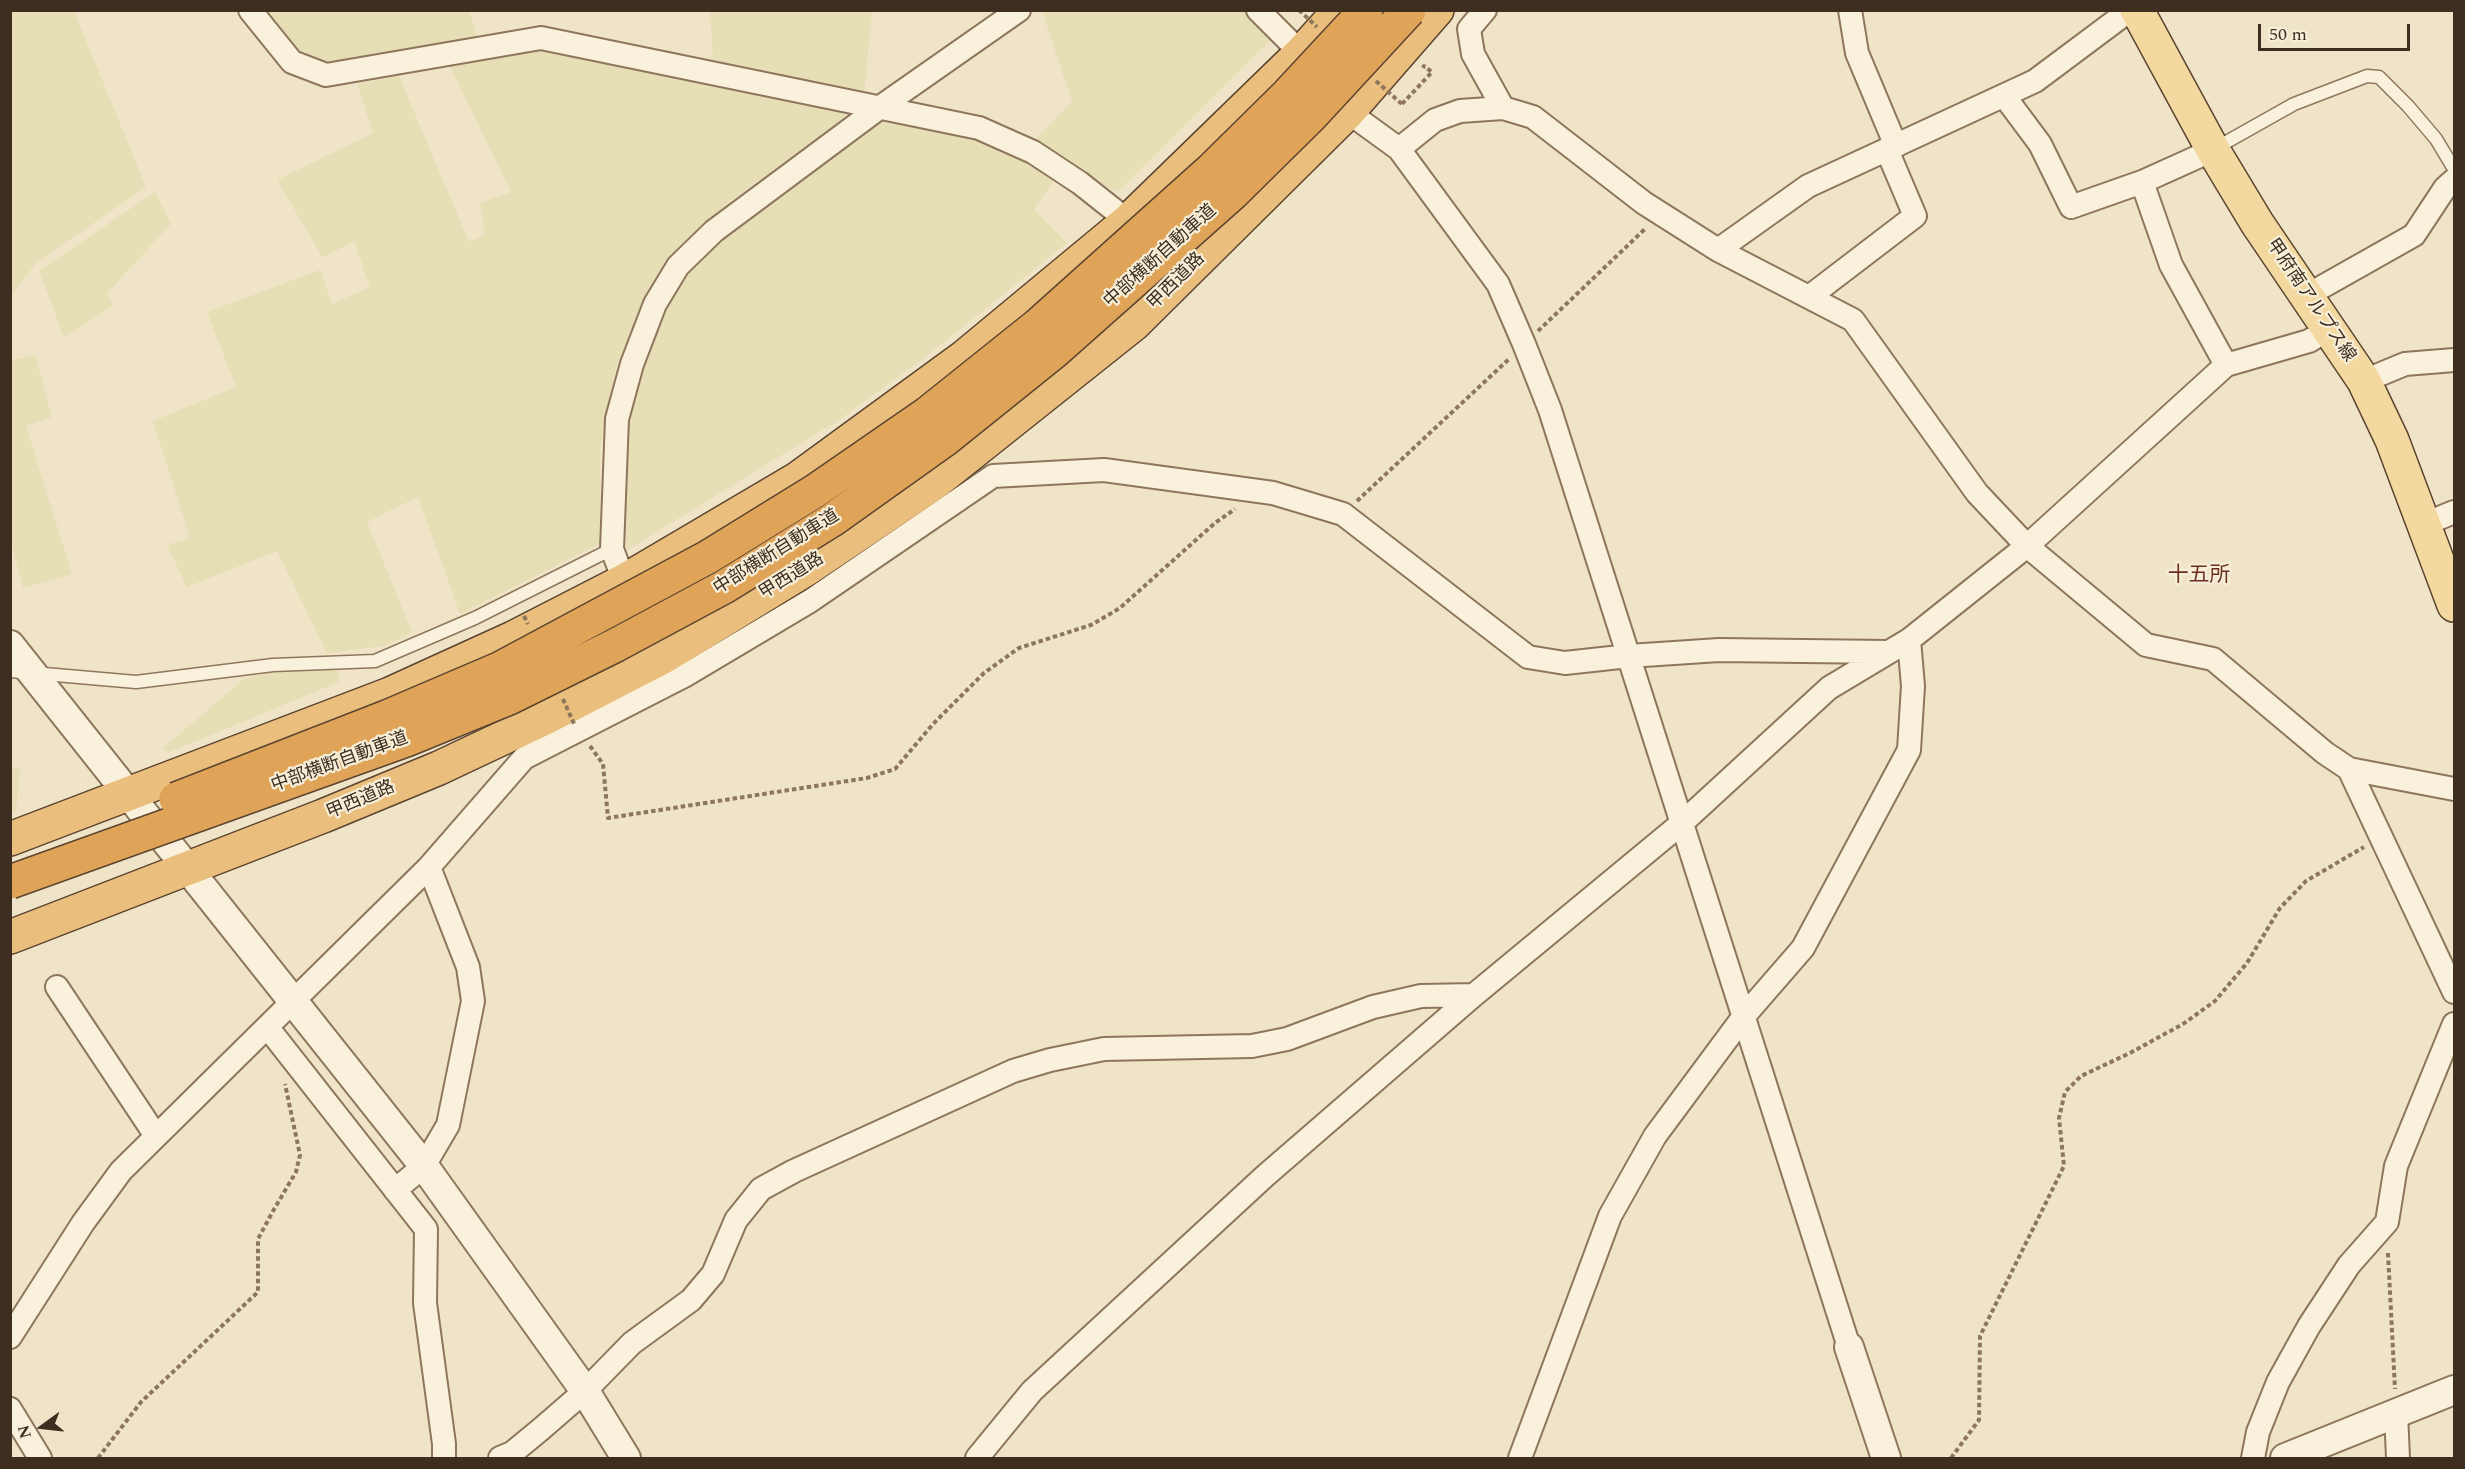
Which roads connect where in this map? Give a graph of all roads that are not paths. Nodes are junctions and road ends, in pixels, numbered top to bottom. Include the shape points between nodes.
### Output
1 (250, 10) edge
2 (1019, 10) edge
3 (1258, 10) edge
4 (1340, 10) edge
5 (1366, 10) edge
6 (1409, 10) edge
7 (1437, 10) edge
8 (1485, 10) edge
9 (1850, 10) edge
10 (2130, 10) edge
11 (2137, 10) edge
12 (1302, 52) junction
13 (2005, 97) junction
14 (879, 108) junction
15 (1503, 108) junction
16 (1348, 111) junction
17 (1891, 148) junction
18 (1399, 149) junction
19 (2213, 150) junction
20 (2454, 169) edge
21 (2454, 180) edge
22 (2142, 182) junction
23 (1128, 221) junction
24 (1718, 250) junction
25 (2306, 296) junction
26 (1809, 297) junction
27 (2329, 329) junction
28 (2454, 360) edge
29 (2226, 365) junction
30 (2364, 381) junction
31 (2454, 512) edge
32 (2425, 524) junction
33 (2027, 546) junction
34 (612, 549) junction
35 (624, 581) junction
36 (2454, 605) edge
37 (1909, 640) junction
38 (10, 645) edge
39 (1888, 652) junction
40 (1629, 656) junction
41 (674, 666) junction
42 (21, 672) edge
43 (2349, 769) junction
44 (2454, 789) edge
45 (128, 794) junction
46 (1682, 823) junction
47 (10, 839) edge
48 (10, 864) edge
49 (429, 867) junction
50 (189, 869) junction
51 (10, 882) edge
52 (10, 937) edge
53 (57, 987) dead end
54 (2454, 992) edge
55 (1474, 995) junction
56 (293, 1002) junction
57 (1744, 1016) junction
58 (2454, 1024) edge
59 (272, 1033) junction
60 (156, 1136) junction
61 (424, 1166) junction
62 (395, 1190) junction
63 (10, 1337) edge
64 (1849, 1347) joint
65 (2454, 1390) edge
66 (585, 1391) junction
67 (10, 1409) edge
68 (2396, 1413) junction
69 (40, 1458) edge
70 (444, 1458) edge
71 (500, 1458) edge
72 (626, 1458) edge
73 (977, 1458) edge
74 (1520, 1458) edge
75 (1886, 1458) edge
76 (2253, 1458) edge
77 (2285, 1458) edge
78 (2398, 1458) edge

1 - 14 street via 292,62 326,75 541,38
2 - 14 street
3 - 12 street
4 - 12 highway
5 - 48 highway, 中部横断自動車道, bridge via 1211,170 1038,325 928,413 816,491 708,557 499,669
6 - 51 highway, 中部横断自動車道, bridge via 1241,185 1071,337 947,438 832,520 724,586 510,698 406,740
7 - 16 highway, 甲西道路
8 - 15 street via 1469,29 1473,54
9 - 17 street via 1857,53
10 - 13 street via 2035,81
11 - 19 main road, 甲府南アルプス線
12 - 16 street
12 - 23 highway
13 - 17 street
13 - 22 street via 2040,144 2071,207
14 - 23 street via 979,128 1034,152
14 - 34 street via 714,231 678,266 655,304 632,364 617,419
15 - 18 street via 1460,111 1435,120
15 - 24 street via 1533,117 1644,203
16 - 18 street
16 - 41 highway, 甲西道路 via 1134,324 933,484 805,570
17 - 24 street via 1808,186
17 - 26 street via 1915,216
18 - 40 street via 1498,284 1550,410
19 - 20 lane via 2294,104 2367,76 2379,76 2436,139
19 - 22 street
19 - 25 main road, 甲府南アルプス線
21 - 25 street via 2414,235
22 - 29 street via 2170,265
23 - 35 highway via 964,357 797,479
24 - 26 street
25 - 27 main road, 甲府南アルプス線
26 - 33 street via 1852,320 1977,493
27 - 29 street via 2309,341
27 - 30 main road, 甲府南アルプス線
28 - 30 street via 2405,364
29 - 33 street
30 - 32 main road, 甲府南アルプス線
31 - 32 street
32 - 36 main road, 甲府南アルプス線
33 - 37 street
33 - 43 street via 2146,645 2213,659
34 - 35 street
34 - 42 lane via 475,618 375,661 273,665 136,682
35 - 41 street
35 - 45 highway via 513,638 390,693
37 - 39 street
37 - 57 street via 1913,686 1909,750 1803,948
38 - 42 street
39 - 40 street via 1719,650
39 - 46 street via 1829,688
40 - 41 street via 1565,663 1528,657 1343,514 1260,491 1104,470 993,476 810,601
40 - 46 street
41 - 49 street via 579,730 524,758
41 - 50 highway, 甲西道路 via 544,718 439,768
42 - 45 street
43 - 44 street
43 - 54 street
45 - 47 highway
45 - 50 street
46 - 55 street
46 - 57 street
49 - 56 street
49 - 61 street via 468,967 473,1001 448,1125
50 - 52 highway, 甲西道路
50 - 56 street
53 - 60 street
55 - 66 street via 1420,996 1373,1007 1287,1040 1252,1046 1104,1049 1013,1071 761,1188 736,1220 713,1274 691,1300 632,1343
55 - 73 street via 1265,1176 1032,1391
56 - 59 street
56 - 61 street
57 - 64 street
57 - 74 street via 1655,1136 1610,1216
58 - 76 street via 2396,1166 2387,1222 2349,1264 2308,1326 2278,1382 2258,1431
59 - 60 street
59 - 62 street
60 - 63 street via 114,1179
61 - 62 street
61 - 66 street
62 - 70 street via 426,1229 425,1303
64 - 75 street
65 - 68 street
66 - 71 street via 512,1453
66 - 72 street
67 - 69 street
68 - 77 street
68 - 78 street

